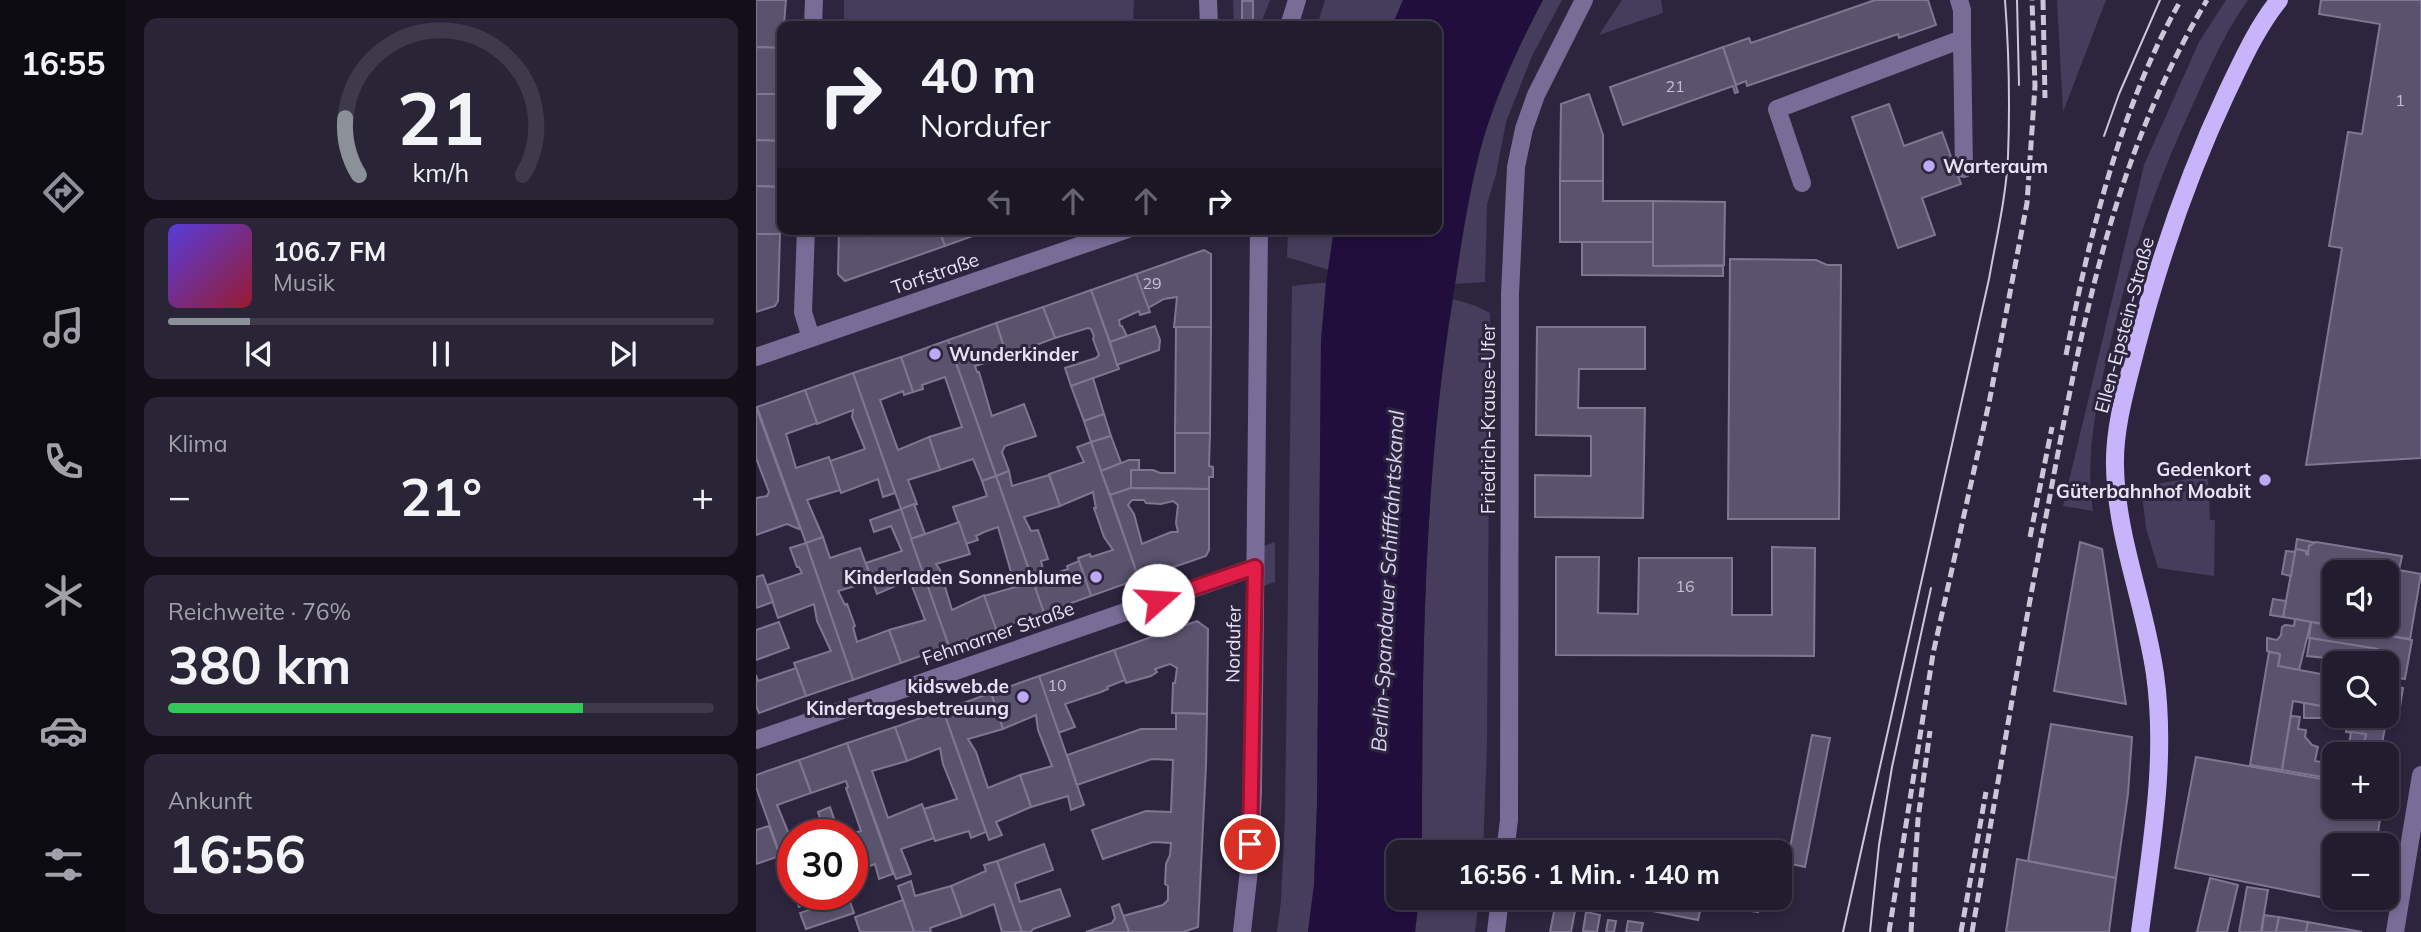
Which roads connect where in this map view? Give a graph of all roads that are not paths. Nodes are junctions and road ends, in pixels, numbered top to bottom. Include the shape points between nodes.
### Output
1 (814, 0) edge
2 (1208, 0) edge
3 (1297, 0) edge
4 (1584, 0) edge
5 (1959, 0) edge
6 (2279, 0) edge
7 (813, 21) edge
8 (1209, 21) edge
9 (1291, 21) edge
10 (1962, 39) junction
11 (1964, 169) dead end
12 (1802, 183) dead end
13 (806, 235) edge
14 (1111, 235) edge
15 (1259, 235) edge
16 (811, 338) junction
17 (756, 357) edge
18 (1255, 567) junction
19 (756, 740) edge
20 (2421, 775) edge
21 (1506, 840) edge
22 (1499, 910) edge
23 (1242, 932) edge
24 (1496, 932) edge
25 (2140, 932) edge
26 (2395, 932) edge

1 - 7 street
2 - 8 street
3 - 9 street
4 - 21 street, Friedrich-Krause-Ufer via 1536,95 1516,167 1510,294
5 - 10 street
6 - 25 main road, Ellen-Epstein-Straße via 2238,69 2172,228 2147,305 2118,436 2118,498 2146,623 2159,716 2158,786
10 - 11 street
10 - 12 street via 1777,109
13 - 16 street via 803,312
14 - 16 street, Torfstraße
15 - 18 street, Nordufer
16 - 17 street, Torfstraße
18 - 19 street, Fehmarner Straße
18 - 23 street, Nordufer via 1253,792
20 - 26 street
22 - 24 street

